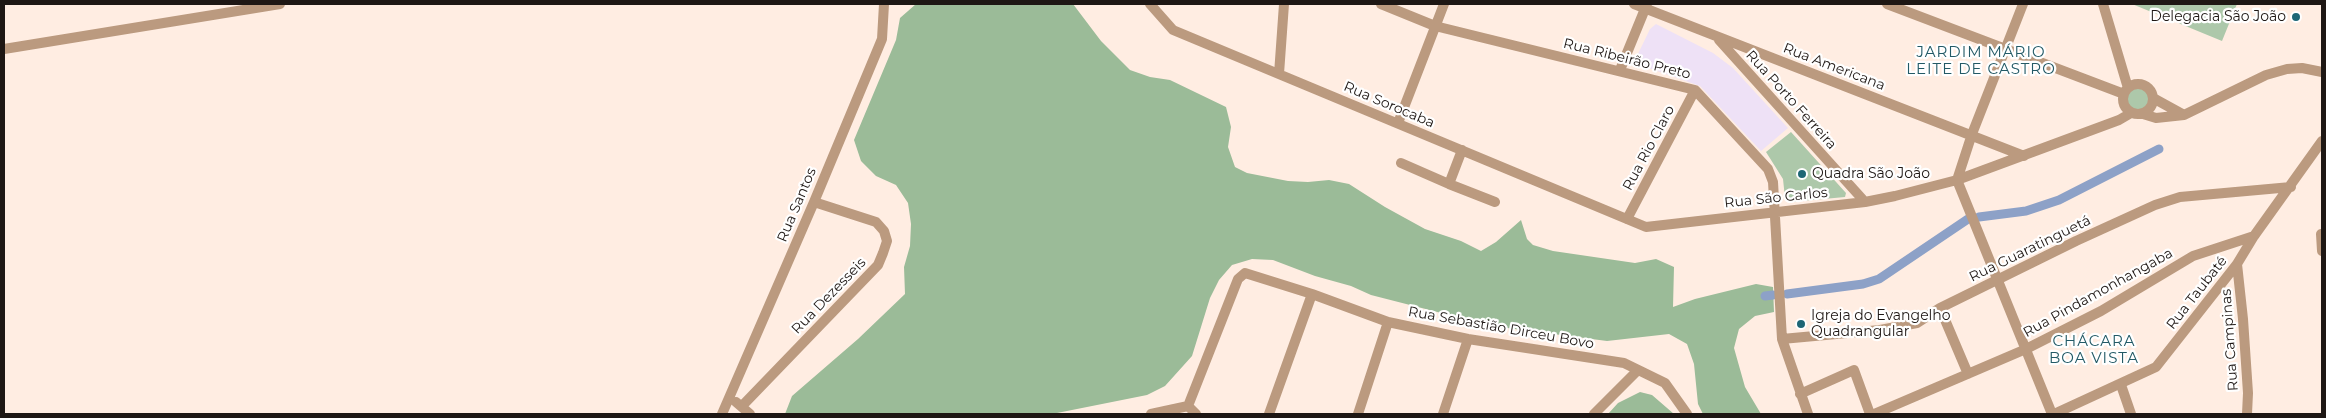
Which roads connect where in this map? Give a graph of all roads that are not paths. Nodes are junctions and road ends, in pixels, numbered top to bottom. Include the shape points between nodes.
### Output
1 (280, 4) edge
2 (884, 4) edge
3 (1150, 4) edge
4 (1284, 4) edge
5 (1381, 4) edge
6 (1444, 4) edge
7 (1634, 4) edge
8 (1887, 4) edge
9 (2023, 4) edge
10 (2103, 4) edge
11 (1646, 6) edge
12 (1435, 26) junction
13 (1716, 38) junction
14 (4, 49) edge
15 (2005, 50) junction
16 (1620, 70) junction
17 (2322, 72) edge
18 (1279, 74) junction
19 (1696, 90) junction
20 (2126, 91) junction
21 (2153, 98) junction
22 (2131, 113) junction
23 (2143, 114) junction
24 (2184, 115) junction
25 (1398, 124) junction
26 (1972, 134) junction
27 (2322, 141) edge
28 (1462, 150) junction
29 (2024, 156) junction
30 (1400, 162) dead end
31 (1957, 180) junction
32 (1448, 184) junction
33 (2291, 187) junction
34 (814, 202) junction
35 (1495, 202) dead end
36 (1865, 202) junction
37 (1776, 212) junction
38 (1627, 219) junction
39 (2320, 234) dead end
40 (2254, 236) junction
41 (2322, 251) edge
42 (2237, 264) junction
43 (1997, 280) junction
44 (1312, 294) junction
45 (1940, 308) junction
46 (1388, 322) junction
47 (1468, 339) junction
48 (1782, 339) junction
49 (2026, 349) junction
50 (1638, 370) junction
51 (1968, 374) junction
52 (2120, 385) junction
53 (1800, 394) junction
54 (729, 398) junction
55 (742, 406) junction
56 (1188, 406) junction
57 (722, 414) edge
58 (750, 414) edge
59 (1151, 414) edge
60 (1196, 414) edge
61 (1268, 414) edge
62 (1358, 414) edge
63 (1443, 414) edge
64 (1594, 414) edge
65 (1687, 414) edge
66 (1808, 414) edge
67 (1870, 414) edge
68 (1874, 414) edge
69 (2053, 414) edge
70 (2131, 414) edge
71 (2248, 414) edge

1 - 14 street
2 - 34 street, Rua Santos via 882,39
3 - 18 street, Rua Sorocaba via 1174,30
4 - 18 street
5 - 12 street, Rua Ribeirão Preto
6 - 12 street
7 - 11 street, Rua Americana
8 - 15 street
9 - 15 street
10 - 20 street
11 - 13 street, Rua Americana
11 - 16 street
12 - 16 street, Rua Ribeirão Preto
12 - 25 street
13 - 26 street, Rua Americana
13 - 36 street, Rua Porto Ferreira
15 - 20 street
15 - 26 street
16 - 19 street, Rua Ribeirão Preto
17 - 24 street via 2302,68 2266,75
18 - 25 street, Rua Sorocaba
19 - 37 street, Rua Ribeirão Preto via 1768,169 1773,182
19 - 38 street, Rua Rio Claro
20 - 21 street via 2141,85
20 - 22 street via 2123,103
21 - 23 street via 2151,108
21 - 24 street
22 - 23 street
22 - 29 street, Rua São Carlos
23 - 24 street via 2156,118
25 - 28 street, Rua Sorocaba
26 - 29 street, Rua Americana
26 - 31 street
27 - 33 street, Rua Taubaté
28 - 32 street
28 - 38 street, Rua Sorocaba
29 - 31 street, Rua São Carlos
30 - 32 street
31 - 36 street, Rua São Carlos
31 - 43 street
32 - 35 street
33 - 40 street, Rua Taubaté
33 - 43 street, Rua Guaratinguetá via 2180,198 2155,204
34 - 54 street, Rua Santos
34 - 55 street, Rua Dezesseis via 876,222 884,231 883,253 878,265
36 - 37 street, Rua São Carlos
37 - 38 street, Rua São Carlos via 1646,227
37 - 48 street, Rua Ribeirão Preto
39 - 41 street
40 - 42 street, Rua Taubaté
40 - 49 street, Rua Pindamonhangaba via 2194,256 2100,311
42 - 52 street, Rua Taubaté via 2156,367
42 - 71 street, Rua Campinas
43 - 45 street, Rua Guaratinguetá
43 - 49 street
44 - 46 street, Rua Sebastião Dirceu Bovo
44 - 56 street, Rua Sebastião Dirceu Bovo via 1245,273 1238,279
44 - 61 street
45 - 48 street, Rua Guaratinguetá via 1917,323 1880,330
45 - 51 street
46 - 47 street, Rua Sebastião Dirceu Bovo
46 - 62 street
47 - 50 street, Rua Sebastião Dirceu Bovo via 1624,363
47 - 63 street
48 - 53 street, Rua Ribeirão Preto
49 - 51 street, Rua Pindamonhangaba
49 - 69 street
50 - 64 street
50 - 65 street, Rua Sebastião Dirceu Bovo via 1665,383
51 - 68 street, Rua Pindamonhangaba
52 - 69 street, Rua Taubaté
52 - 70 street
53 - 66 street, Rua Ribeirão Preto
53 - 67 street via 1854,370
54 - 55 street
54 - 57 street, Rua Santos
55 - 58 street
56 - 59 street
56 - 60 street

